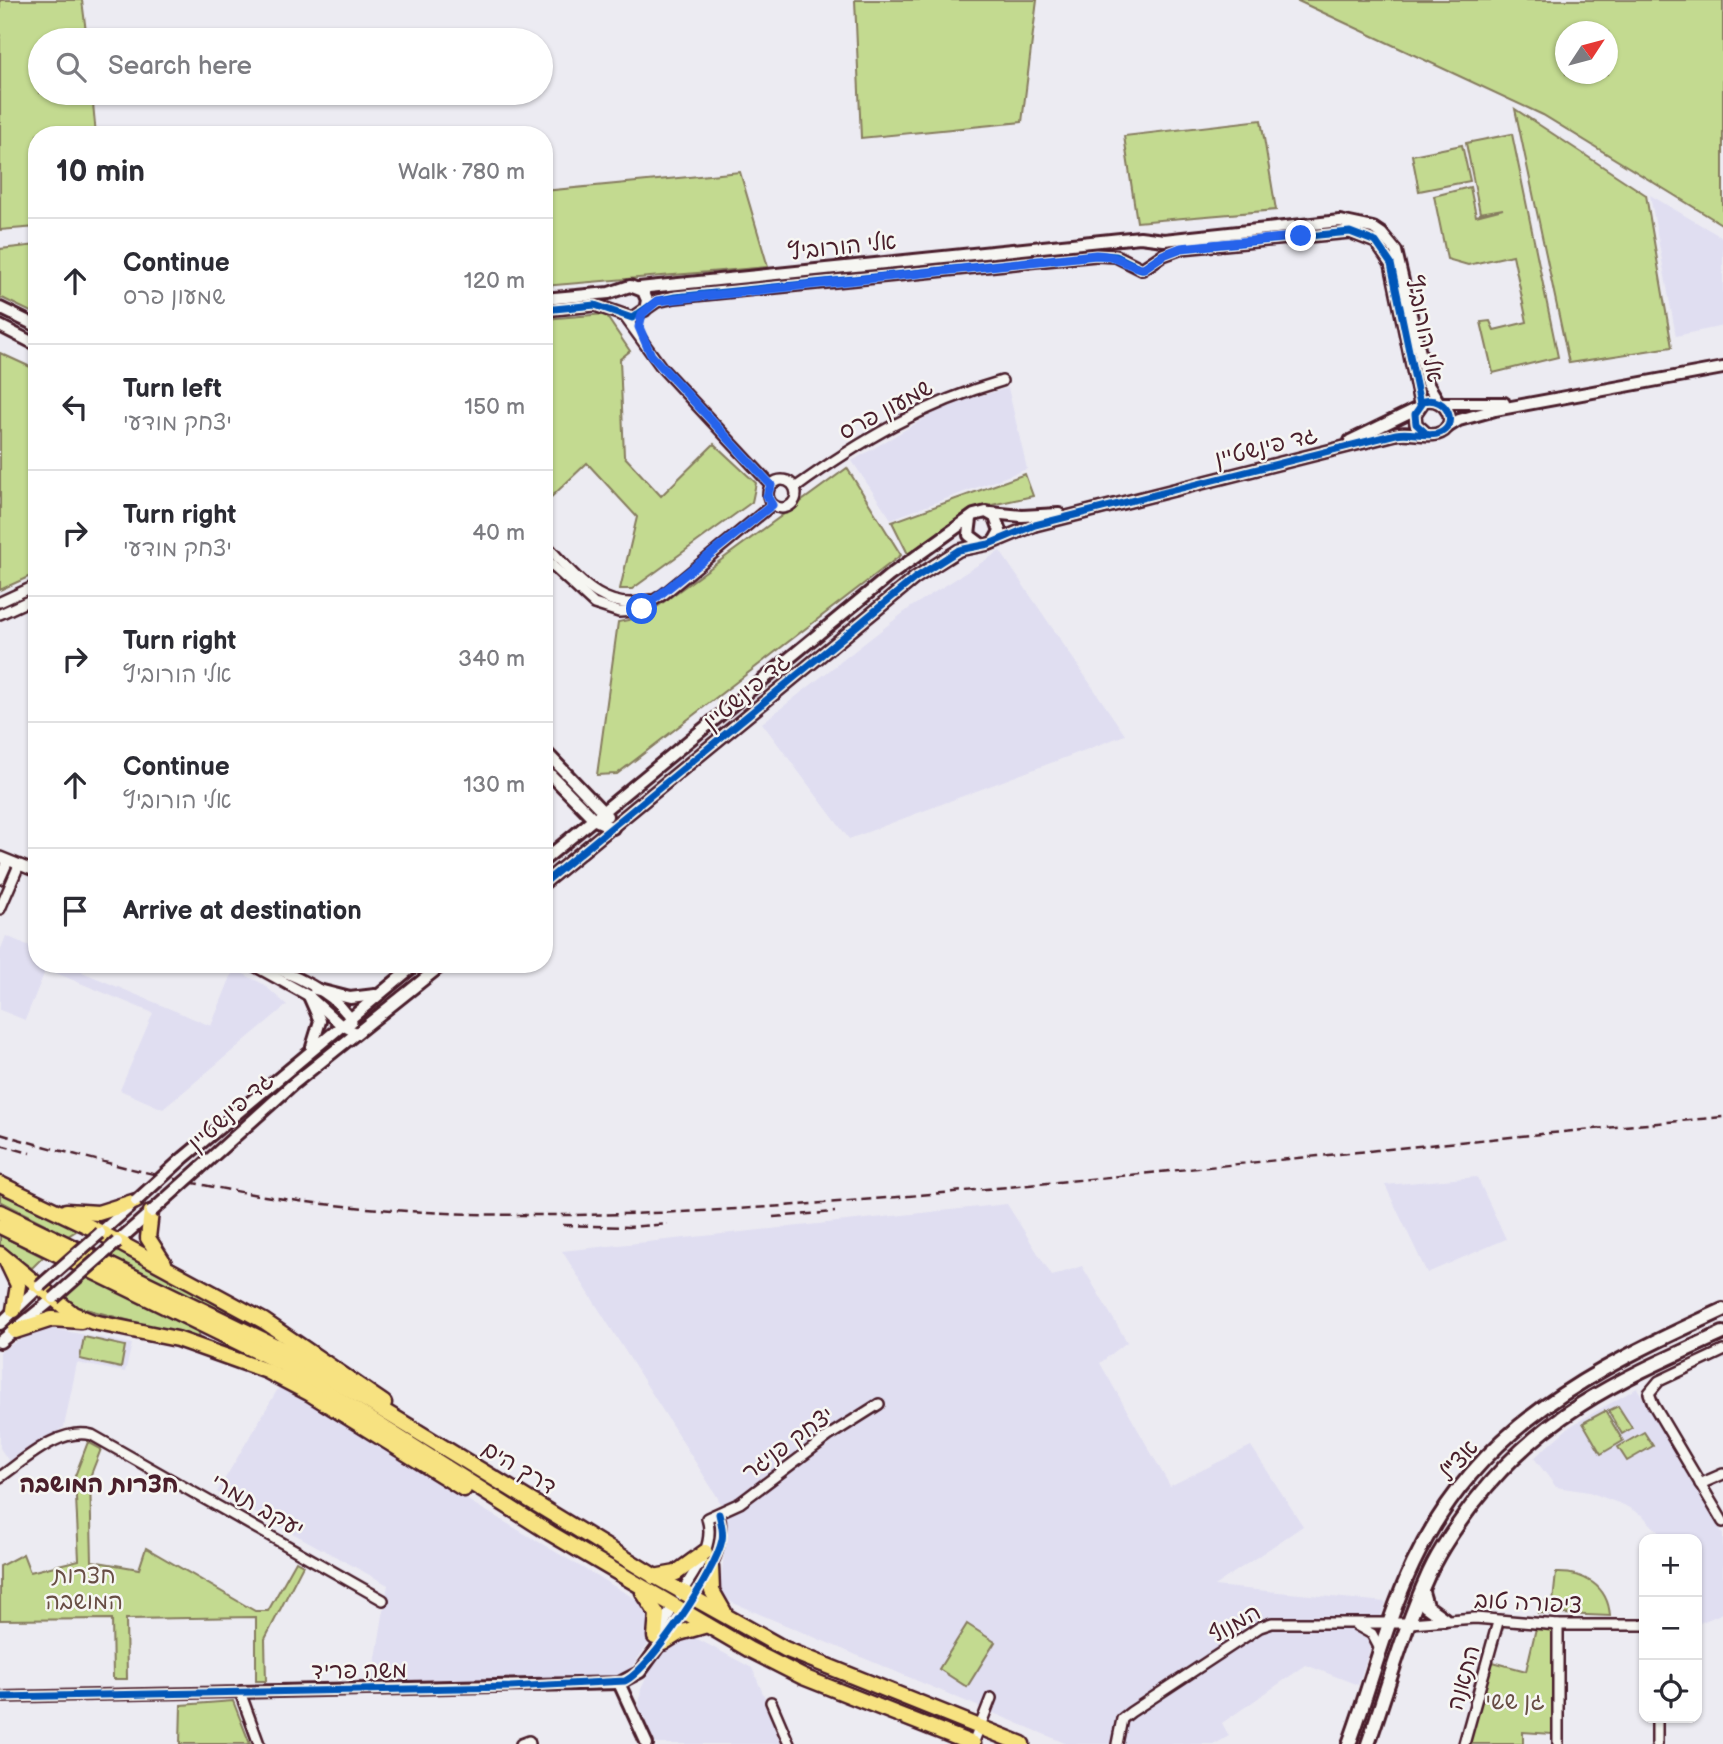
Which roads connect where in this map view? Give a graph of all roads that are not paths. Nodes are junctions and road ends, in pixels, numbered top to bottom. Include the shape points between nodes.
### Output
1 (1132, 240) junction
2 (1150, 240) junction
3 (1155, 260) junction
4 (1129, 263) junction
5 (639, 288) junction
6 (621, 289) junction
7 (553, 298) edge
8 (0, 307) edge
9 (553, 309) edge
10 (643, 312) junction
11 (621, 314) junction
12 (28, 321) edge
13 (0, 326) edge
14 (28, 340) edge
15 (643, 342) junction
16 (1723, 368) edge
17 (1002, 381) dead end
18 (1542, 400) junction
19 (1440, 402) junction
20 (1418, 407) junction
21 (1443, 430) junction
22 (1427, 434) junction
23 (1337, 448) junction
24 (771, 485) junction
25 (795, 488) junction
26 (772, 505) junction
27 (986, 512) junction
28 (1086, 512) junction
29 (971, 519) junction
30 (995, 540) junction
31 (981, 544) junction
32 (553, 553) edge
33 (553, 567) edge
34 (28, 588) edge
35 (664, 594) junction
36 (28, 601) edge
37 (0, 602) edge
38 (0, 614) edge
39 (553, 759) edge
40 (553, 777) edge
41 (580, 786) junction
42 (637, 786) junction
43 (574, 799) junction
44 (605, 812) junction
45 (595, 820) junction
46 (613, 828) junction
47 (580, 832) junction
48 (553, 853) edge
49 (4, 859) edge
50 (19, 865) junction
51 (28, 868) edge
52 (553, 876) edge
53 (0, 879) edge
54 (0, 909) edge
55 (271, 973) edge
56 (279, 973) edge
57 (405, 973) edge
58 (432, 973) edge
59 (312, 992) junction
60 (381, 992) junction
61 (346, 1021) junction
62 (357, 1033) junction
63 (308, 1052) junction
64 (7, 1187) edge
65 (136, 1201) junction
66 (53, 1208) junction
67 (0, 1212) edge
68 (151, 1212) junction
69 (0, 1226) edge
70 (100, 1233) junction
71 (117, 1242) junction
72 (1, 1255) edge
73 (169, 1269) junction
74 (40, 1286) junction
75 (54, 1298) junction
76 (14, 1310) junction
77 (1723, 1310) edge
78 (93, 1322) junction
79 (0, 1324) edge
80 (15, 1331) junction
81 (1723, 1333) edge
82 (0, 1342) edge
83 (1723, 1351) edge
84 (879, 1404) dead end
85 (453, 1454) junction
86 (1723, 1474) edge
87 (0, 1477) edge
88 (1700, 1484) junction
89 (719, 1514) junction
90 (1723, 1522) edge
91 (550, 1533) junction
92 (708, 1559) junction
93 (654, 1576) junction
94 (635, 1583) junction
95 (1422, 1591) junction
96 (687, 1595) junction
97 (383, 1601) dead end
98 (679, 1608) junction
99 (730, 1618) junction
100 (1444, 1619) junction
101 (1391, 1621) junction
102 (1498, 1622) junction
103 (1351, 1623) junction
104 (1409, 1623) junction
105 (707, 1625) junction
106 (1558, 1625) junction
107 (1639, 1625) edge
108 (659, 1640) junction
109 (1381, 1653) junction
110 (643, 1667) junction
111 (619, 1682) junction
112 (240, 1692) junction
113 (0, 1696) edge
114 (991, 1698) dead end
115 (629, 1699) junction
116 (771, 1702) dead end
117 (1657, 1723) edge
118 (979, 1727) junction
119 (259, 1744) edge
120 (647, 1744) edge
121 (789, 1744) edge
122 (973, 1744) edge
123 (1022, 1744) edge
124 (1117, 1744) edge
125 (1349, 1744) edge
126 (1368, 1744) edge
127 (1464, 1744) edge
128 (1558, 1744) edge
129 (1657, 1744) edge

1 - 2 street
1 - 4 street via 1125,251
1 - 5 street, אלי הורוביץ
2 - 3 street via 1157,250
2 - 19 street, אלי הורוביץ via 1340,221 1373,228 1390,242 1401,261 1427,383
3 - 4 street via 1144,268
3 - 20 street, אלי הורוביץ via 1181,248 1340,232 1368,238 1391,264
4 - 10 street, אלי הורוביץ via 1116,256 1096,255 675,297 657,301
5 - 6 street
5 - 10 street via 647,300
6 - 7 street
6 - 11 street via 615,297
8 - 12 street
9 - 11 street via 596,305
10 - 11 street via 635,317
10 - 15 street via 639,327
11 - 15 street
13 - 14 street
15 - 24 street
16 - 18 street
17 - 25 street, שמעון פרס via 942,401 880,430
18 - 19 street
18 - 21 street via 1475,415
19 - 20 street via 1428,400
19 - 21 street via 1450,416
20 - 22 street via 1416,424
20 - 23 street, גד פינשטיין
21 - 22 street
22 - 23 street, גד פינשטיין via 1404,432
23 - 28 street, גד פינשטיין
24 - 25 street via 784,480
24 - 26 street via 767,496
25 - 26 street via 796,498 788,507
26 - 35 street
27 - 28 street, גד פינשטיין via 1022,516
27 - 29 street
27 - 30 street via 998,521 1000,531
28 - 30 street, גד פינשטיין
29 - 31 street via 969,535
29 - 42 street, גד פינשטיין via 889,576
30 - 31 street
31 - 46 street, גד פינשטיין via 949,555 915,578
32 - 35 street via 605,599 633,604
33 - 35 street via 580,594 611,611 642,609
34 - 37 street
36 - 38 street
39 - 41 street
40 - 43 street
41 - 42 street via 606,799
41 - 44 street
42 - 44 street, גד פינשטיין
43 - 45 street
43 - 47 street via 582,817
44 - 45 street, גד פינשטיין
44 - 46 street
45 - 46 street
45 - 47 street, גד פינשטיין
46 - 52 street, גד פינשטיין
47 - 48 street, גד פינשטיין
49 - 50 street
49 - 53 street
50 - 51 street
50 - 54 street
55 - 59 street
56 - 59 street
57 - 60 street, גד פינשטיין
58 - 62 street, גד פינשטיין
59 - 60 street via 357,999
59 - 61 street
59 - 63 street via 320,1021
60 - 61 street, גד פינשטיין
61 - 62 street
61 - 63 street, גד פינשטיין
62 - 68 street, גד פינשטיין, bridge
63 - 65 street, גד פינשטיין, bridge
64 - 66 main road
65 - 66 main road via 98,1213
65 - 70 street, גד פינשטיין
66 - 70 main road
67 - 85 main road, דרך הים via 284,1350
68 - 71 street, גד פינשטיין
68 - 73 main road via 149,1243
69 - 91 main road, דרך הים via 269,1356
70 - 71 main road, bridge
70 - 74 street, גד פינשטיין, bridge
71 - 73 main road
71 - 75 street, גד פינשטיין, bridge
72 - 74 main road
72 - 76 main road via 18,1285
73 - 85 main road via 285,1333
74 - 75 main road, bridge
74 - 76 street, גד פינשטיין
75 - 78 main road via 73,1314
75 - 80 street, גד פינשטיין
76 - 79 street, גד פינשטיין
77 - 101 main road, אצ"ל via 1622,1356 1578,1382 1512,1432 1475,1472 1429,1535
78 - 80 main road via 52,1319
78 - 91 main road via 192,1343 278,1376 440,1476
80 - 82 street, גד פינשטיין
81 - 95 main road, אצ"ל via 1597,1392 1539,1432 1461,1520
83 - 88 street via 1659,1381 1649,1393
84 - 89 street, יצחק פניגר
85 - 93 main road, דרך הים
86 - 88 street
87 - 97 street, יעקב תמרי via 63,1437 92,1435
88 - 90 street
89 - 92 street, יצחק פניגר via 723,1538
89 - 92 street, יצחק פניגר via 707,1518 711,1532
91 - 94 main road, דרך הים
92 - 93 main road via 676,1573
92 - 96 street, יצחק פניגר
92 - 96 street, יצחק פניגר
92 - 99 main road via 714,1597
93 - 96 main road, דרך הים
94 - 98 main road, דרך הים
94 - 108 main road via 655,1608
95 - 100 main road via 1426,1606
95 - 104 main road, אצ"ל
96 - 98 street, יצחק פניגר
96 - 99 main road, דרך הים
98 - 105 main road, דרך הים
98 - 108 street, משה פריד
99 - 118 main road, דרך הים via 809,1660
100 - 102 street, ציפורה טוב
100 - 104 street, ציפורה טוב
101 - 103 street, המנוף
101 - 104 street, המנוף
101 - 109 main road, אצ"ל
102 - 106 street, ציפורה טוב
102 - 127 street, התאנה
103 - 109 street via 1372,1634
103 - 124 street, המנוף via 1281,1622 1260,1627 1122,1719
104 - 126 main road, אצ"ל
105 - 108 main road
105 - 122 main road, דרך הים via 803,1677
106 - 107 street, ציפורה טוב
106 - 128 street
108 - 110 street, משה פריד
109 - 125 main road, אצ"ל
110 - 111 street, משה פריד
110 - 115 street
111 - 112 street, משה פריד
111 - 115 street
112 - 113 street, משה פריד
112 - 119 street
114 - 118 street
115 - 120 street
116 - 121 street
117 - 129 street
118 - 122 street
118 - 123 main road, דרך הים

